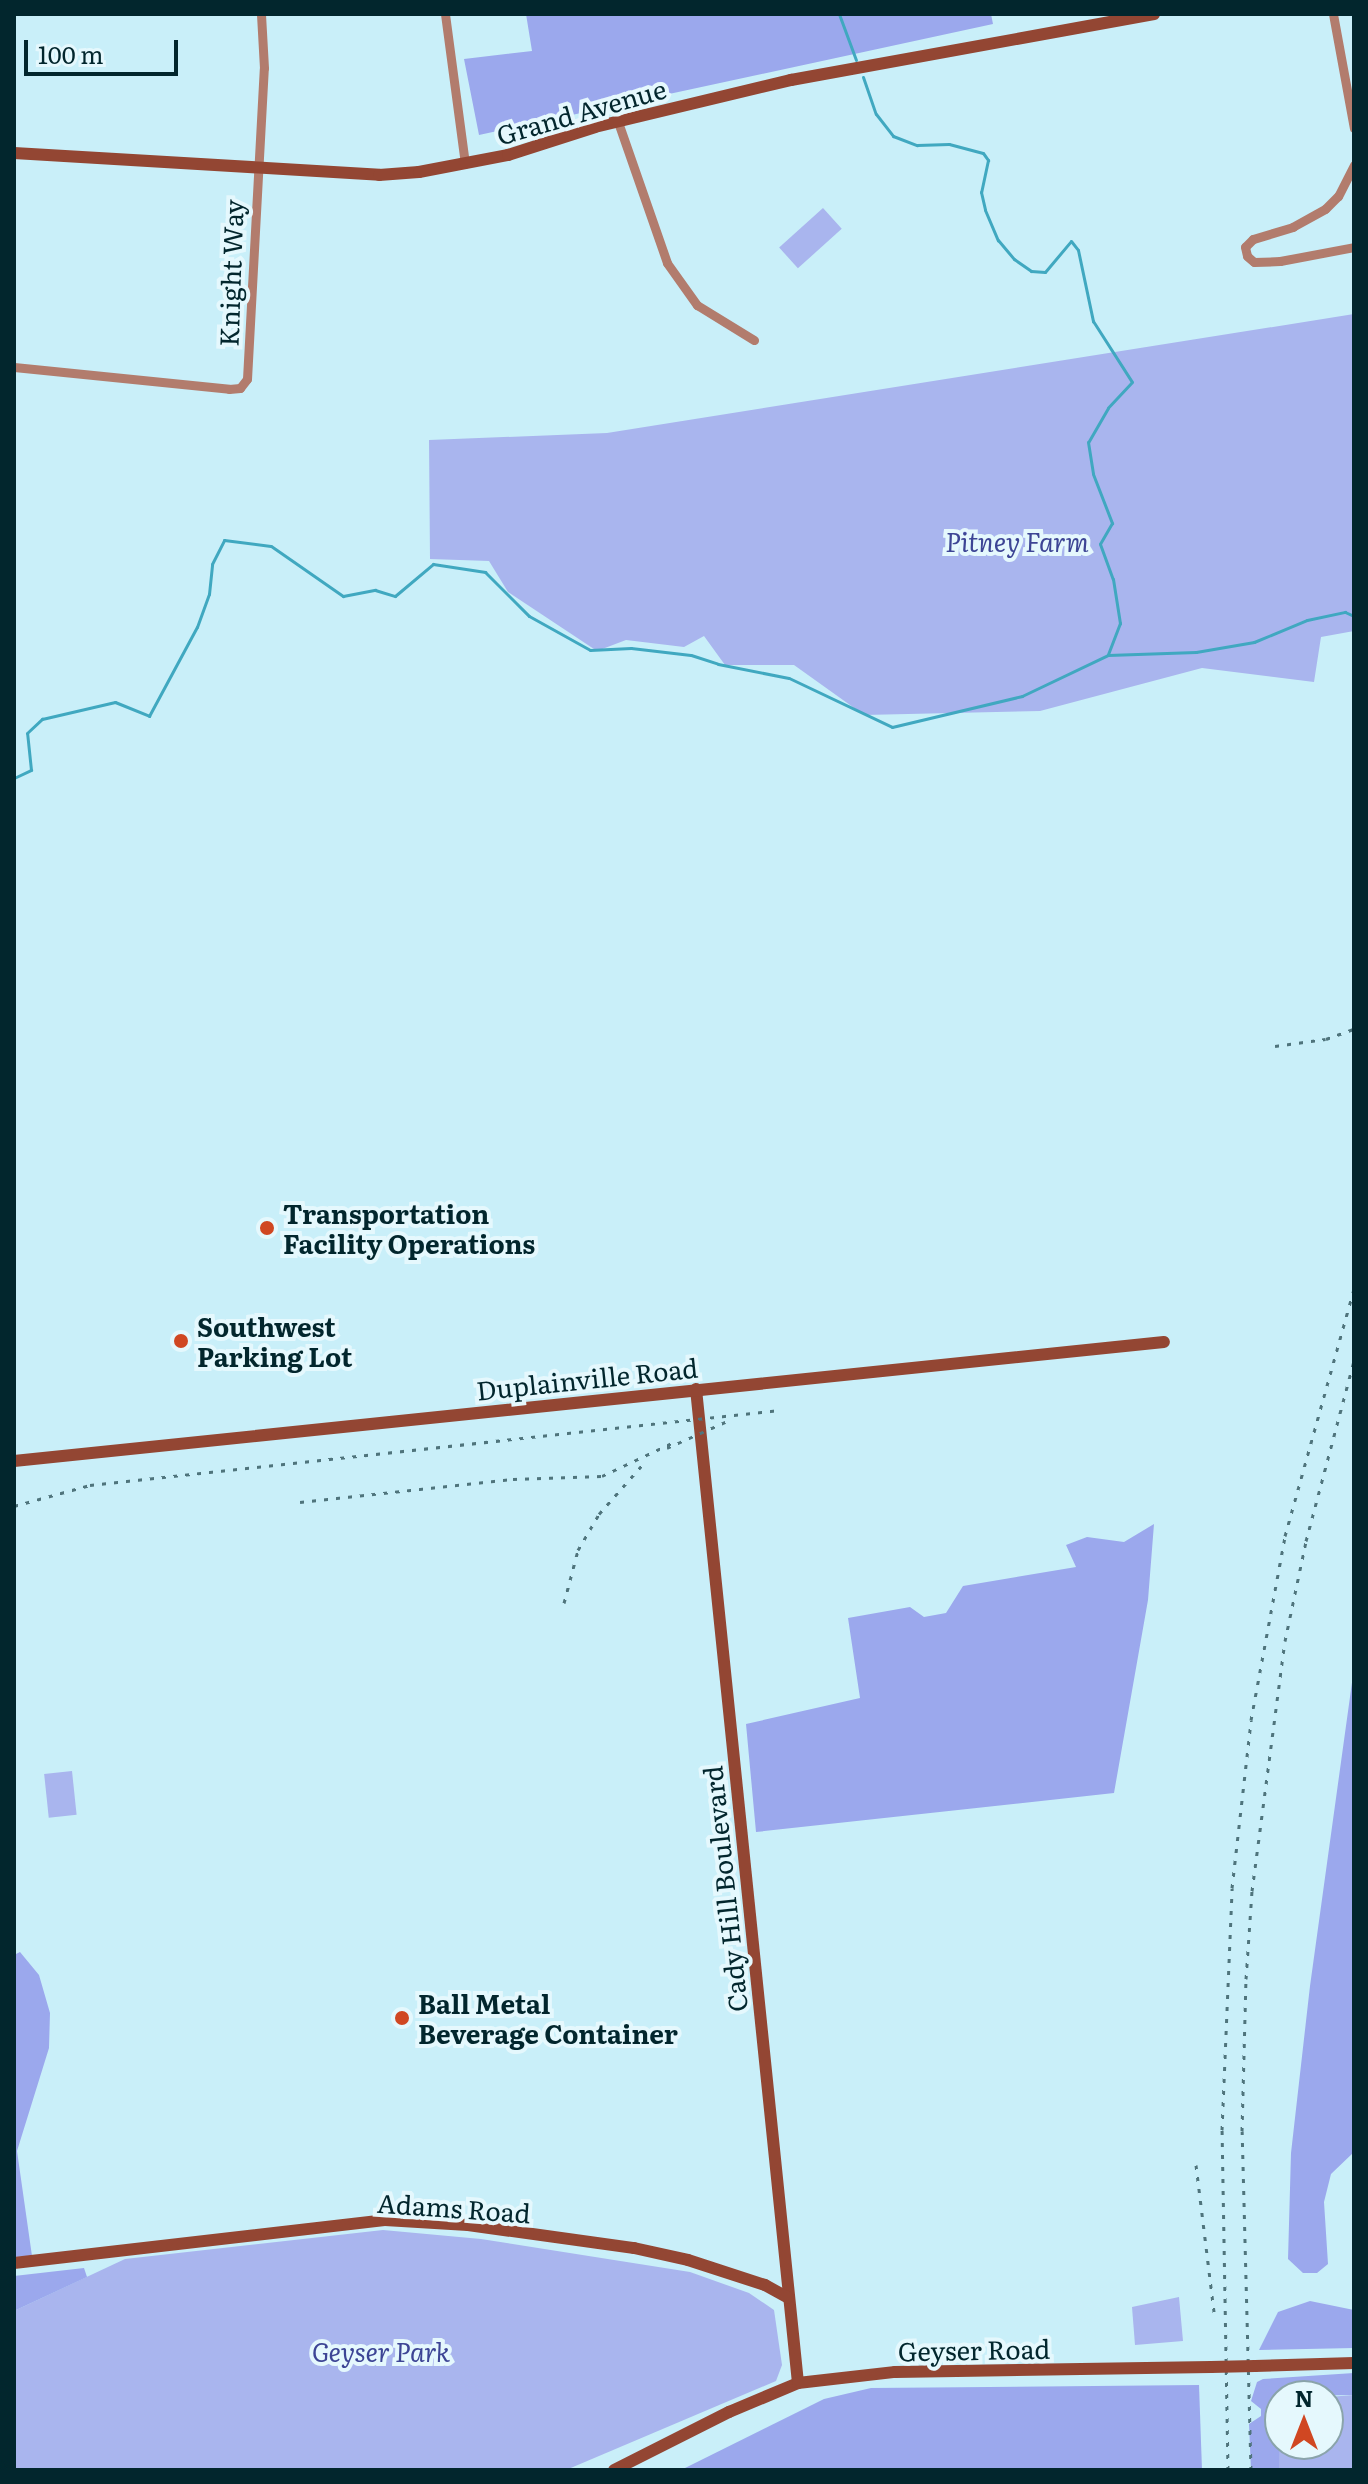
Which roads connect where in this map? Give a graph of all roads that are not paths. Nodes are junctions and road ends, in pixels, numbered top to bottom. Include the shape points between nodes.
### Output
1 (261, 14) edge
2 (445, 14) edge
3 (1154, 14) edge
4 (1333, 14) edge
5 (618, 122) junction
6 (1354, 128) edge
7 (14, 153) edge
8 (465, 164) junction
9 (1354, 165) edge
10 (256, 168) junction
11 (1354, 247) edge
12 (754, 340) dead end
13 (14, 367) edge
14 (1164, 1342) dead end
15 (696, 1389) junction
16 (14, 1461) edge
17 (14, 2263) edge
18 (788, 2298) junction
19 (1354, 2363) edge
20 (798, 2383) junction
21 (614, 2470) edge

1 - 10 street, Knight Way via 264,68
2 - 8 street
3 - 5 street, Grand Avenue via 791,80
4 - 6 street
5 - 8 street, Grand Avenue
5 - 12 street via 673,274 697,305
7 - 10 street, Grand Avenue
8 - 10 street, Grand Avenue via 379,175
9 - 11 street via 1325,209 1245,247 1250,260 1267,262
10 - 13 street, Knight Way via 247,379 240,388
14 - 15 street, Duplainville Road
15 - 16 street, Duplainville Road
15 - 18 street, Cady Hill Boulevard
17 - 18 street, Adams Road via 399,2221 634,2248 688,2260
18 - 20 street, Cady Hill Boulevard
19 - 20 street, Geyser Road, bridge via 926,2371
20 - 21 street, Geyser Road

